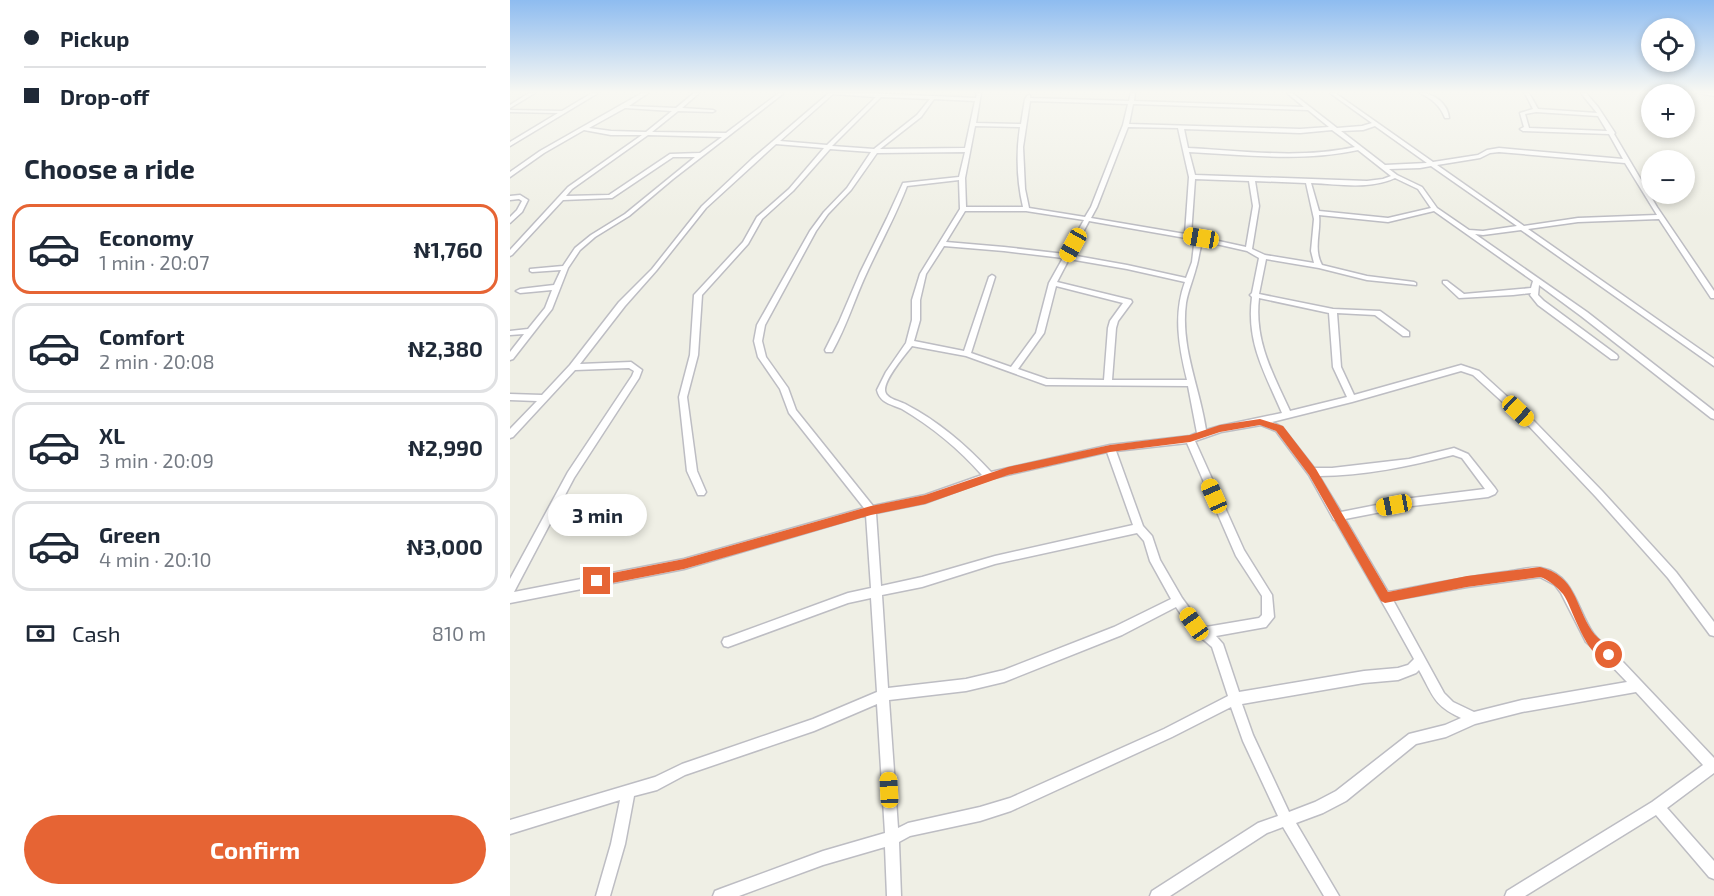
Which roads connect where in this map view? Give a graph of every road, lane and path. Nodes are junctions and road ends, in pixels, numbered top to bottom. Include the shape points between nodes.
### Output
1 (1612, 134) edge
2 (525, 135) edge
3 (575, 135) edge
4 (647, 135) edge
5 (711, 135) edge
6 (726, 135) joint
7 (783, 135) edge
8 (840, 135) edge
9 (895, 135) edge
10 (971, 135) edge
11 (1022, 135) edge
12 (1122, 135) edge
13 (1183, 135) edge
14 (1341, 135) edge
15 (1391, 135) edge
16 (775, 142) junction
17 (510, 144) edge
18 (829, 146) junction
19 (1359, 148) junction
20 (967, 150) junction
21 (1187, 150) junction
22 (875, 151) junction
23 (700, 155) junction
24 (1626, 161) junction
25 (1433, 164) junction
26 (1383, 167) junction
27 (510, 175) edge
28 (1395, 176) junction
29 (1192, 177) junction
30 (962, 178) junction
31 (1252, 179) junction
32 (1308, 181) junction
33 (510, 198) edge
34 (561, 198) junction
35 (963, 209) junction
36 (1026, 209) junction
37 (1435, 209) junction
38 (1316, 213) junction
39 (1662, 217) junction
40 (1087, 220) junction
41 (510, 221) edge
42 (1521, 227) junction
43 (1468, 231) junction
44 (1188, 236) junction
45 (1201, 238) junction
46 (942, 244) junction
47 (1249, 250) junction
48 (510, 254) edge
49 (1066, 256) junction
50 (1263, 257) junction
51 (1319, 266) junction
52 (565, 268) junction
53 (532, 270) dead end
54 (992, 277) dead end
55 (1187, 280) junction
56 (1536, 281) junction
57 (1445, 282) dead end
58 (1053, 283) junction
59 (1414, 284) dead end
60 (558, 287) junction
61 (1534, 290) junction
62 (520, 291) dead end
63 (1254, 295) junction
64 (1714, 296) edge
65 (1333, 311) junction
66 (531, 331) junction
67 (510, 333) edge
68 (1406, 334) dead end
69 (910, 343) junction
70 (829, 350) dead end
71 (967, 354) junction
72 (510, 357) edge
73 (1614, 357) dead end
74 (1714, 363) edge
75 (573, 367) junction
76 (1014, 369) junction
77 (1108, 383) junction
78 (1192, 383) junction
79 (510, 397) edge
80 (545, 398) junction
81 (1352, 399) junction
82 (1287, 414) junction
83 (1714, 416) edge
84 (1200, 419) junction
85 (1260, 422) junction
86 (1220, 429) junction
87 (1202, 434) junction
88 (510, 435) edge
89 (1190, 439) junction
90 (1110, 448) junction
91 (1312, 472) junction
92 (989, 476) junction
93 (701, 492) dead end
94 (871, 510) junction
95 (1336, 517) junction
96 (1139, 528) junction
97 (510, 589) edge
98 (876, 592) junction
99 (1385, 597) junction
100 (510, 598) edge
101 (1178, 601) junction
102 (1714, 631) edge
103 (1203, 633) junction
104 (728, 642) dead end
105 (1419, 662) junction
106 (1639, 686) junction
107 (884, 695) junction
108 (1235, 699) junction
109 (1474, 718) junction
110 (1714, 765) edge
111 (628, 791) junction
112 (1657, 807) junction
113 (1286, 819) junction
114 (510, 826) edge
115 (892, 838) junction
116 (1714, 872) edge
117 (603, 896) edge
118 (720, 896) edge
119 (894, 896) edge
120 (1157, 896) edge
121 (1332, 896) edge
122 (1512, 896) edge

1 - 24 street
2 - 17 street
3 - 27 street via 532,157
4 - 34 street via 592,171
5 - 6 street
6 - 23 street
7 - 16 street
8 - 18 street
9 - 22 street
10 - 20 street
11 - 36 street via 1022,189
12 - 40 street
13 - 21 street
14 - 19 street
15 - 25 street
16 - 18 street
16 - 75 street via 704,207
18 - 22 street
18 - 93 street via 791,190 759,218 746,243 698,295 694,355 683,397 692,471
19 - 21 street via 1302,156
19 - 26 street
20 - 22 street
20 - 30 street
21 - 29 street
22 - 94 street via 813,231 761,325 758,341 762,357 784,388 792,411
23 - 34 street via 672,156 610,197
23 - 52 street via 627,215 577,249
24 - 25 street via 1499,150
24 - 39 street
25 - 26 street
25 - 42 street
26 - 28 street
28 - 32 street via 1367,183
28 - 37 street via 1420,188
29 - 31 street
29 - 44 street
30 - 35 street
30 - 70 street via 905,184
31 - 32 street
31 - 47 street via 1256,206
32 - 38 street
33 - 41 street via 525,200
34 - 48 street
35 - 36 street
35 - 46 street
36 - 40 street
37 - 38 street via 1388,220
37 - 43 street
38 - 51 street via 1314,258
39 - 42 street
39 - 64 street
40 - 44 street
40 - 49 street
42 - 43 street via 1483,233
42 - 74 street
43 - 56 street
44 - 45 street
45 - 47 street
45 - 55 street
46 - 49 street
46 - 69 street via 923,274
47 - 50 street
49 - 55 street
49 - 58 street
50 - 51 street
50 - 63 street
51 - 59 street via 1366,278
52 - 53 street
52 - 60 street
54 - 71 street
55 - 78 street via 1182,307 1184,347
56 - 61 street
56 - 83 street
57 - 61 street via 1462,296
58 - 76 street via 1040,333
58 - 77 street via 1128,302 1112,328
60 - 62 street
60 - 66 street
61 - 73 street via 1541,303
63 - 65 street
63 - 82 street via 1259,351
65 - 68 street via 1377,314
65 - 81 street via 1337,368
66 - 67 street
66 - 72 street
69 - 71 street
69 - 92 street via 884,381 881,394 976,461
71 - 76 street
75 - 80 street
75 - 97 street via 631,365 638,370 571,475
76 - 77 street via 1046,382
77 - 78 street
78 - 84 street
79 - 80 street
80 - 88 street
81 - 82 street
81 - 102 street via 1455,369 1476,373 1599,494 1672,575
82 - 85 street
84 - 86 street
84 - 87 street
85 - 86 street
85 - 91 street via 1279,429
86 - 87 street
87 - 89 street
89 - 90 street
89 - 103 street via 1240,553 1269,600 1268,617 1262,623
90 - 92 street
90 - 96 street
91 - 95 street
91 - 95 street via 1409,463 1454,451 1465,456 1491,491
92 - 94 street via 925,499
94 - 98 street
94 - 100 street via 684,564
95 - 99 street
96 - 98 street
96 - 101 street
98 - 104 street via 848,598
98 - 107 street
99 - 105 street
99 - 106 street via 1467,582 1549,574 1568,591 1592,640
101 - 103 street
101 - 107 street via 1118,631 1004,676
103 - 108 street via 1217,644
105 - 108 street via 1398,674
105 - 109 street via 1440,697
106 - 109 street
106 - 110 street
107 - 111 street via 814,725
107 - 115 street
108 - 113 street via 1247,738
108 - 115 street via 1011,804 908,830
109 - 113 street via 1446,731 1413,738 1341,796
110 - 112 street
111 - 114 street
111 - 117 street
112 - 116 street
112 - 122 street
113 - 120 street via 1263,828
113 - 121 street
115 - 118 street via 823,858
115 - 119 street

